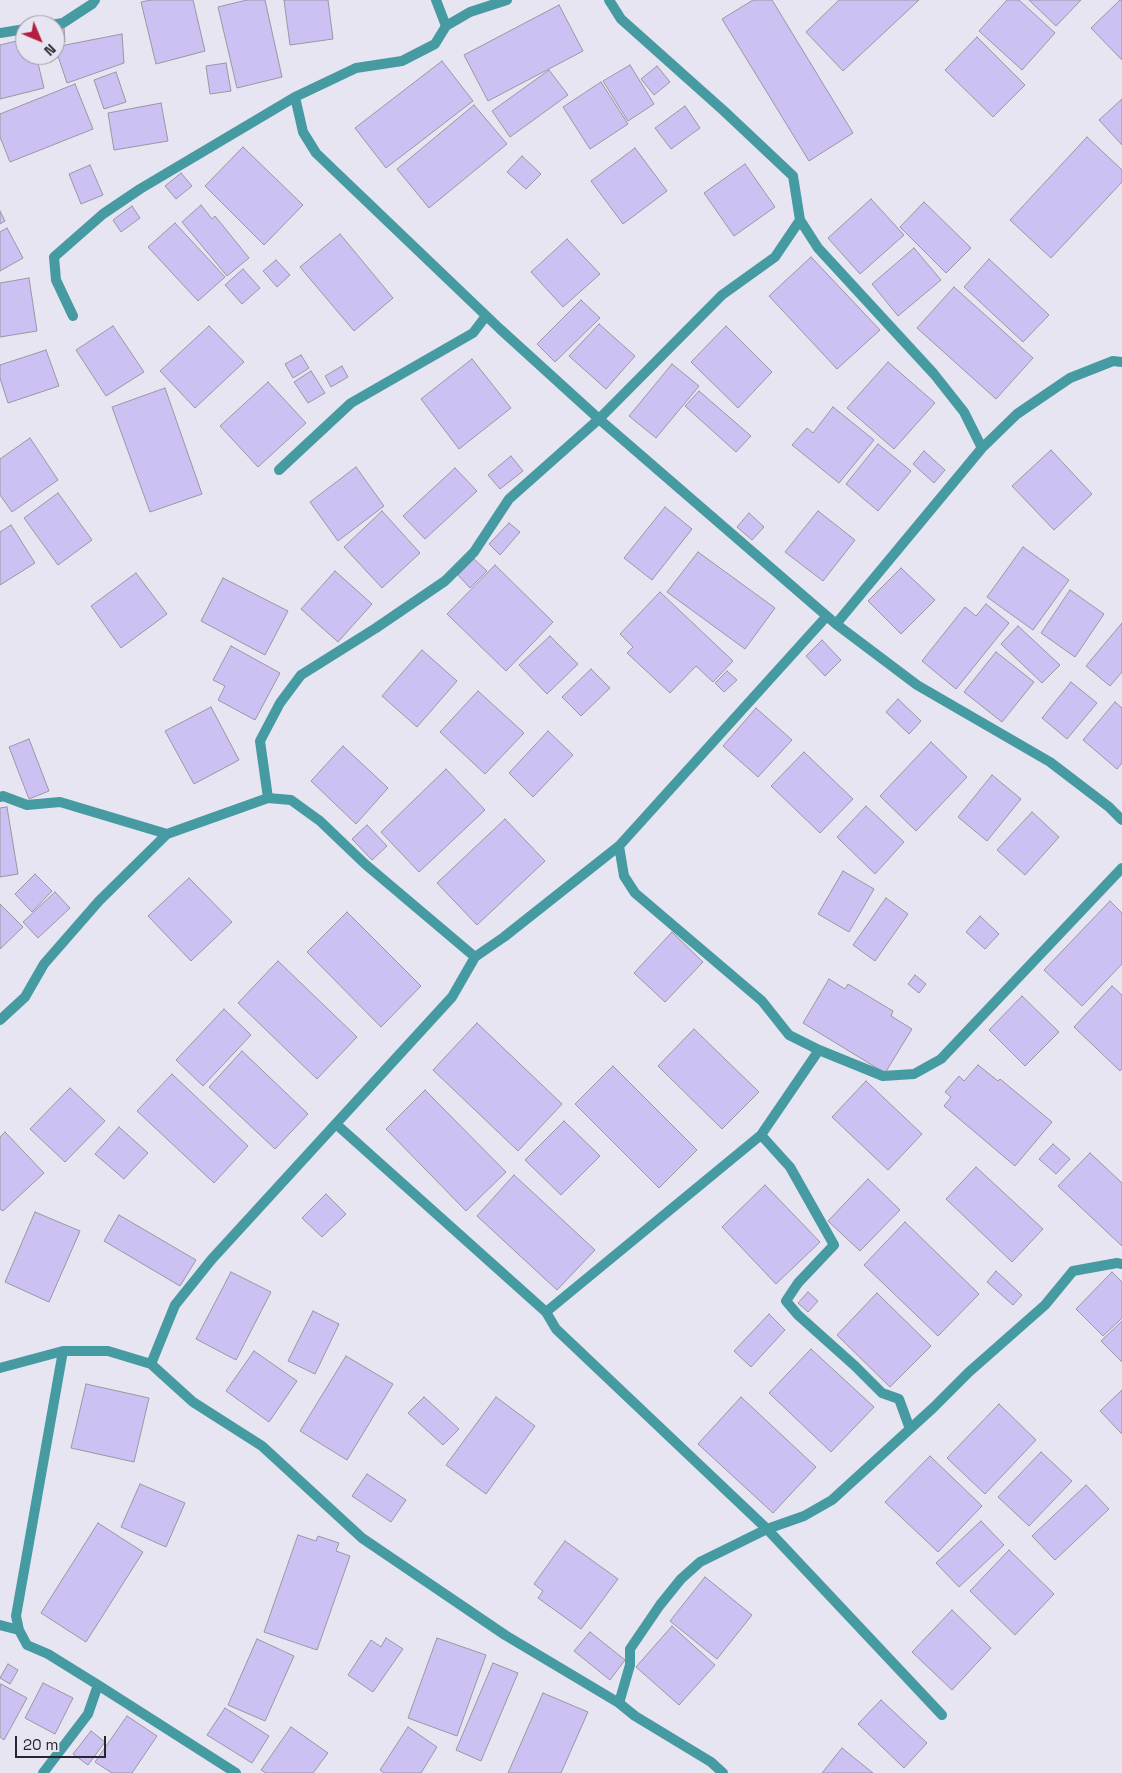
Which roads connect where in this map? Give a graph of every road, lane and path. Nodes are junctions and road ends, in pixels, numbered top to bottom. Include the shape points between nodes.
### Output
1 (96, 0) edge
2 (436, 0) edge
3 (507, 0) edge
4 (609, 0) edge
5 (65, 22) edge
6 (446, 26) junction
7 (15, 31) edge
8 (0, 33) edge
9 (295, 97) junction
10 (800, 220) junction
11 (73, 316) dead end
12 (486, 316) junction
13 (1122, 362) edge
14 (599, 419) junction
15 (982, 448) junction
16 (279, 470) dead end
17 (826, 617) junction
18 (836, 624) junction
19 (0, 797) edge
20 (268, 798) junction
21 (1122, 820) edge
22 (167, 834) junction
23 (619, 846) junction
24 (1122, 868) edge
25 (475, 957) junction
26 (0, 1020) edge
27 (819, 1050) junction
28 (336, 1124) junction
29 (761, 1135) junction
30 (1122, 1264) edge
31 (546, 1312) junction
32 (63, 1351) junction
33 (152, 1364) junction
34 (0, 1368) edge
35 (910, 1429) junction
36 (767, 1529) junction
37 (0, 1625) edge
38 (19, 1630) junction
39 (98, 1685) junction
40 (619, 1703) junction
41 (942, 1716) dead end
42 (43, 1773) edge
43 (236, 1773) edge
44 (723, 1773) edge

1 - 5 street
2 - 6 street
3 - 6 street via 470,12
4 - 10 street via 621,19 793,176
6 - 9 street via 435,44 402,61 356,68
7 - 8 street
9 - 11 street via 140,189 103,214 54,257 56,280
9 - 12 street via 302,132 316,153
10 - 14 street via 775,257 722,295
10 - 15 street via 818,248 934,374 964,412
12 - 14 street
12 - 16 street via 473,332 350,403
13 - 15 street via 1113,361 1070,378 1017,414
14 - 17 street
14 - 20 street via 509,499 474,552 445,580 301,675 280,703 260,740
15 - 18 street
17 - 18 street
17 - 23 street
18 - 21 street via 917,685 1050,762 1110,807
19 - 22 street via 27,805 60,802
20 - 22 street
20 - 25 street via 291,800 320,821 365,864
22 - 26 street via 99,901 44,964 25,996
23 - 25 street
23 - 27 street via 624,876 635,893 762,1001 789,1035
24 - 27 street via 941,1059 914,1074 883,1076
25 - 28 street via 452,996
27 - 29 street
28 - 31 street
28 - 33 street via 212,1259 175,1305
29 - 31 street
29 - 35 street via 790,1167 834,1245 798,1283 786,1301 882,1393 899,1399
30 - 35 street via 1073,1270 1045,1304
31 - 36 street via 556,1329
32 - 33 street via 108,1351
32 - 34 street
32 - 38 street via 16,1616
33 - 40 street via 193,1402 262,1446 362,1538 505,1635
35 - 36 street via 832,1500 804,1516
36 - 40 street via 700,1562 681,1579 630,1649 630,1665
36 - 41 street
37 - 38 street
38 - 39 street via 27,1645
39 - 42 street via 88,1714
39 - 43 street
40 - 44 street

